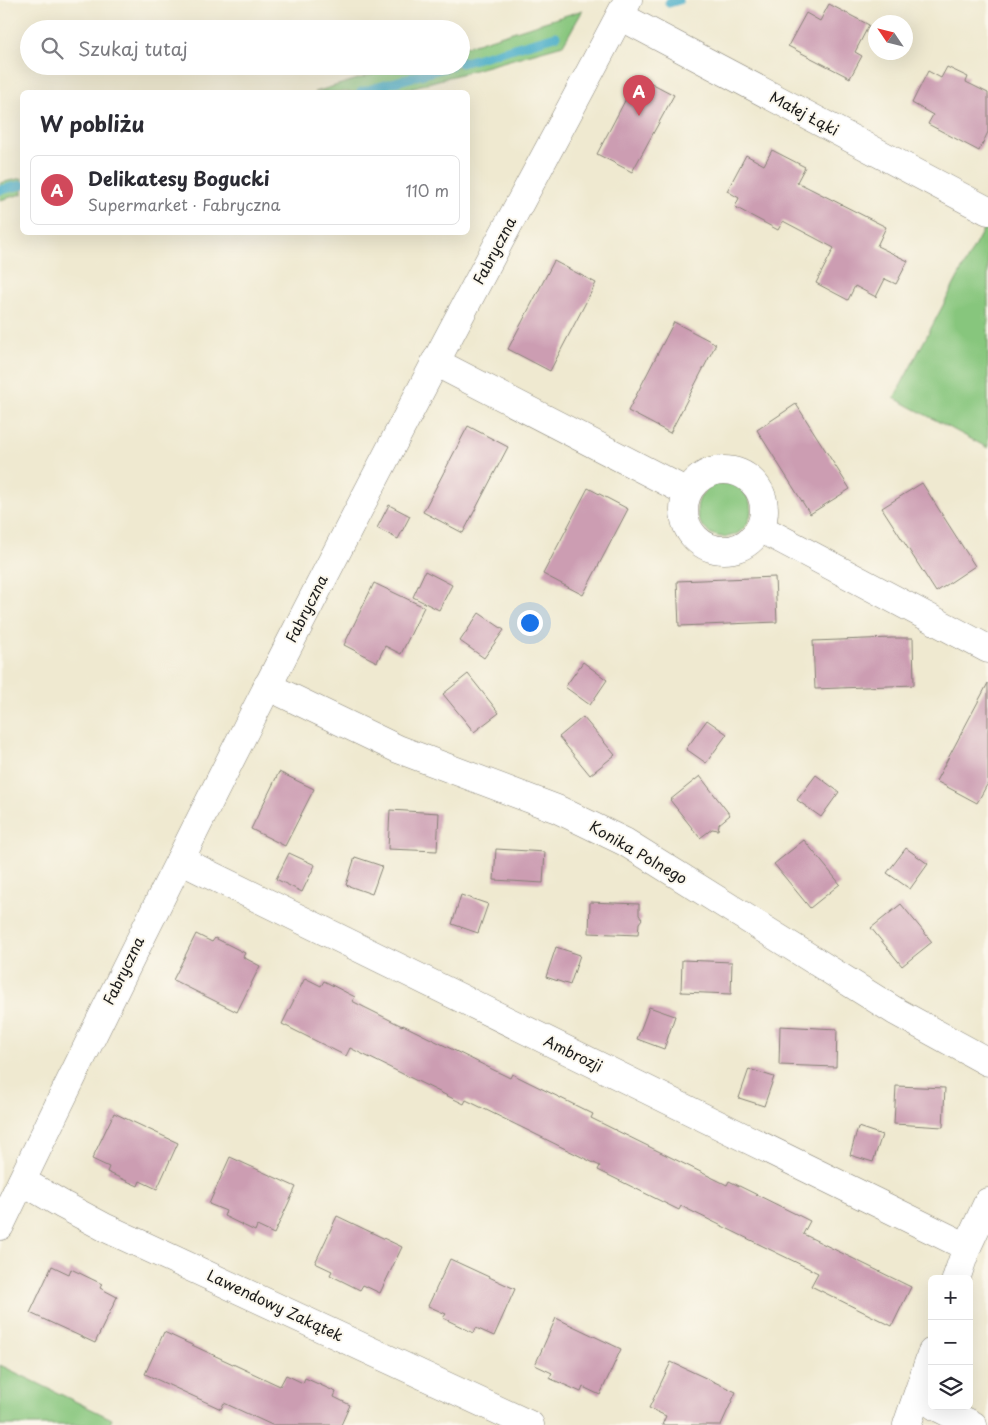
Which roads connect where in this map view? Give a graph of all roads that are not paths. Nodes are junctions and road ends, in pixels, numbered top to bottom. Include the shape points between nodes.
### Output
1 (624, 8) edge
2 (988, 211) edge
3 (435, 362) junction
4 (688, 492) junction
5 (760, 528) junction
6 (988, 649) edge
7 (267, 686) junction
8 (180, 860) junction
9 (988, 1062) edge
10 (22, 1181) junction
11 (988, 1202) edge
12 (0, 1226) edge
13 (967, 1247) junction
14 (957, 1275) edge
15 (928, 1402) edge
16 (944, 1410) edge
17 (530, 1425) edge
18 (907, 1425) edge
19 (973, 1425) edge

1 - 2 street, Małej Łąki
1 - 3 street, Fabryczna
3 - 4 street
3 - 7 street, Fabryczna
4 - 5 street via 683,504 688,528 706,546 730,550 742,546
4 - 5 street via 694,482 714,470 725,469 747,476 761,494 764,505
5 - 6 street
7 - 8 street, Fabryczna
7 - 9 street, Konika Polnego via 398,749 557,809 605,832 895,1011
8 - 10 street, Fabryczna
8 - 13 street, Ambrozji
10 - 12 street, Fabryczna
10 - 17 street, Lawendowy Zakątek via 106,1228
11 - 13 street
13 - 14 street
15 - 18 street
16 - 19 street

